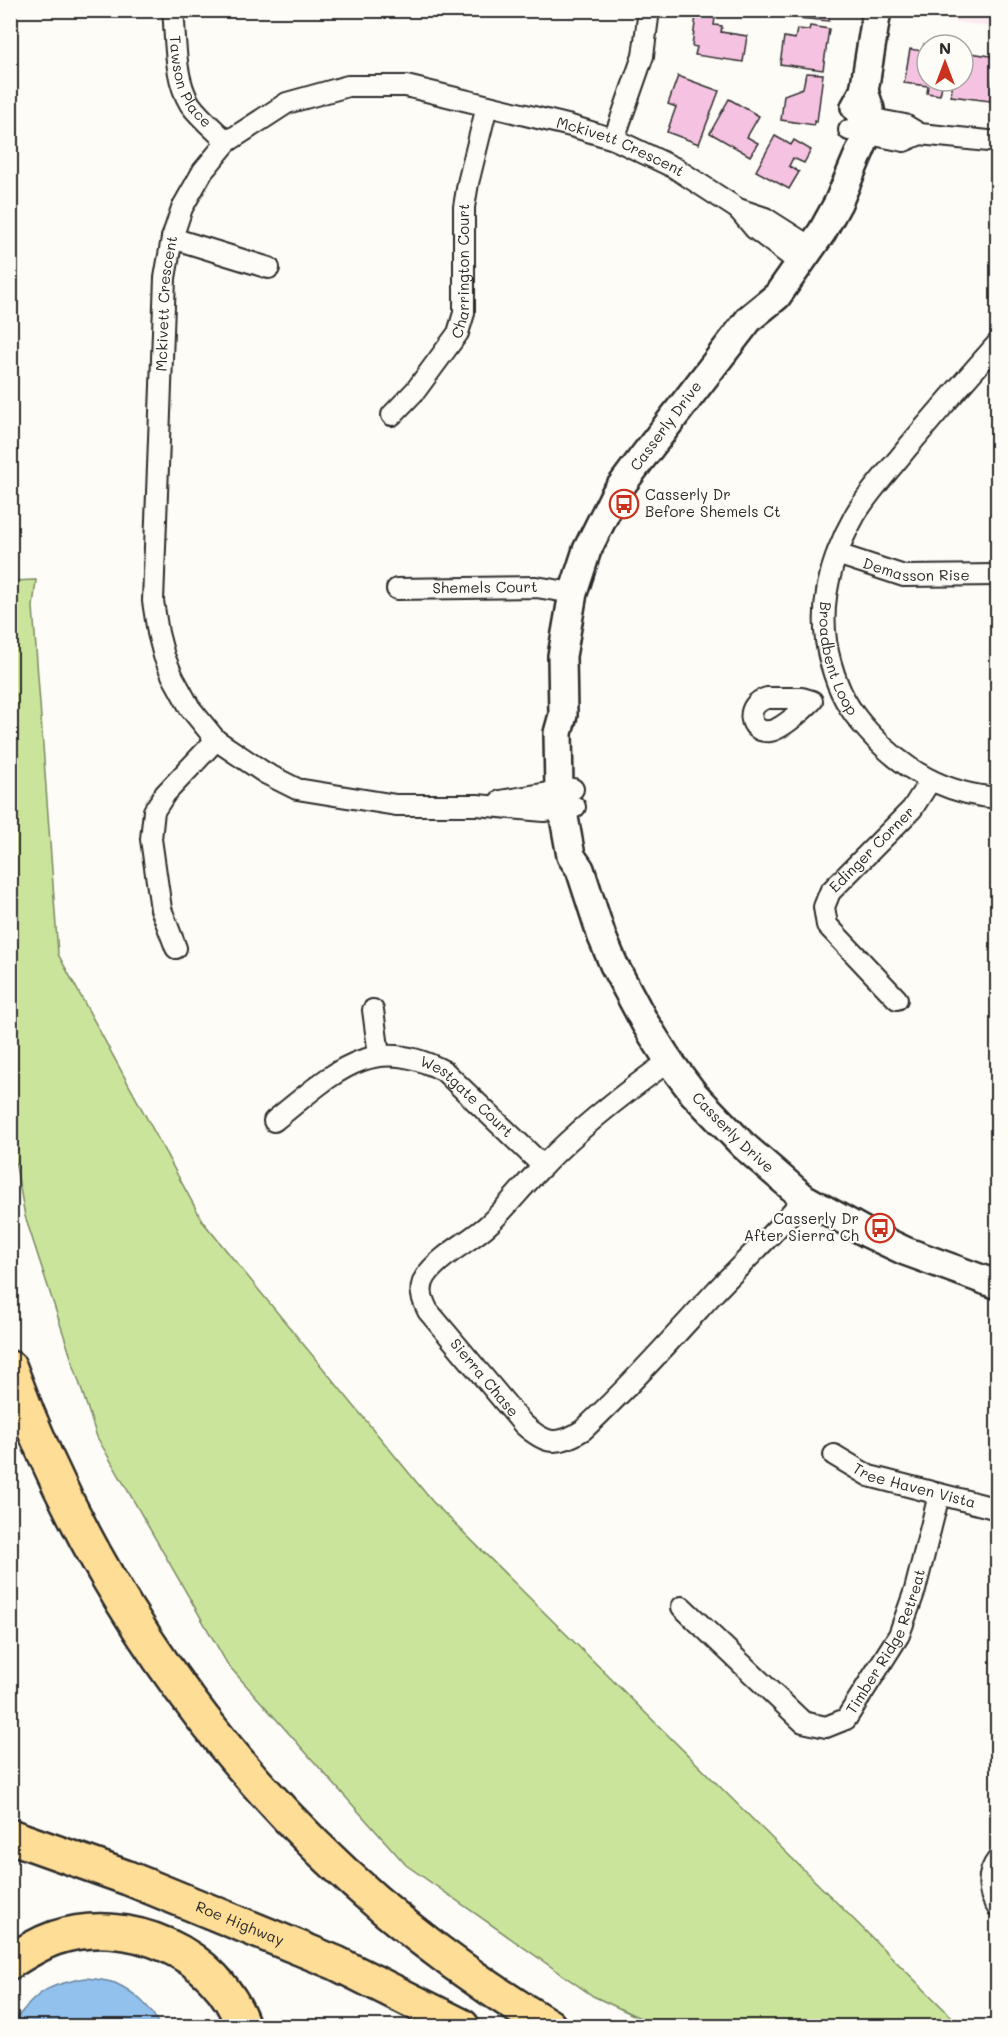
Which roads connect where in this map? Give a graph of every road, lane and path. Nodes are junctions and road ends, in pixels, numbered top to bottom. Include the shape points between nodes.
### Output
1 (173, 10) edge
2 (649, 10) edge
3 (877, 10) edge
4 (487, 106) junction
5 (860, 118) junction
6 (614, 139) junction
7 (227, 142) junction
8 (998, 142) edge
9 (172, 238) junction
10 (800, 252) junction
11 (269, 268) dead end
12 (998, 343) edge
13 (392, 415) dead end
14 (837, 554) junction
15 (998, 575) edge
16 (397, 590) dead end
17 (573, 593) junction
18 (839, 690) junction
19 (812, 701) dead end
20 (216, 740) junction
21 (930, 781) junction
22 (998, 798) edge
23 (567, 799) junction
24 (176, 948) dead end
25 (897, 999) dead end
26 (373, 1010) dead end
27 (379, 1055) junction
28 (669, 1061) junction
29 (274, 1121) dead end
30 (543, 1166) junction
31 (804, 1198) junction
32 (998, 1285) edge
33 (10, 1368) edge
34 (834, 1455) dead end
35 (939, 1495) junction
36 (998, 1509) edge
37 (682, 1607) dead end
38 (10, 1838) edge
39 (998, 1859) edge
40 (998, 1908) edge
41 (10, 1962) edge
42 (243, 2026) edge
43 (462, 2026) edge
44 (549, 2026) edge

1 - 7 street, Tawson Place via 184,92 191,105
2 - 6 street via 643,56
3 - 5 street, Casserly Drive
4 - 6 street, Mckivett Crescent
4 - 7 street, Mckivett Crescent via 406,87 348,86 287,103
4 - 13 street, Charrington Court via 464,207 464,313 458,333 416,390
5 - 8 street via 905,125 920,134
5 - 10 street, Casserly Drive via 838,203
6 - 10 street, Mckivett Crescent via 675,168 738,209 755,229
7 - 9 street, Mckivett Crescent via 203,171 182,207
9 - 11 street
9 - 20 street, Mckivett Crescent via 165,278 153,601 172,677
10 - 17 street, Casserly Drive via 777,296 750,318 615,494 587,550
12 - 14 street, Broadbent Loop via 879,483 856,514
14 - 15 street, Demasson Rise via 904,576
14 - 18 street, Broadbent Loop via 825,596 823,621
16 - 17 street, Shemels Court via 536,587
17 - 23 street, Casserly Drive via 562,656 563,715 570,731
18 - 19 street
18 - 21 street, Broadbent Loop via 853,715 880,744 903,765
20 - 23 street, Mckivett Crescent via 265,774 297,789 396,805 477,805 544,811
20 - 24 street via 154,811 151,839 161,909
21 - 22 street, Broadbent Loop
21 - 25 street, Edinger Corner via 912,809 830,892 824,907 827,925
23 - 28 street, Casserly Drive via 582,850 580,869 602,937 645,1023
26 - 27 street
27 - 29 street, Westgate Court via 350,1064
27 - 30 street, Westgate Court via 403,1055 444,1071
28 - 30 street, Sierra Chase via 626,1091
28 - 31 street, Casserly Drive via 694,1094 743,1144
30 - 31 street, Sierra Chase via 488,1226 435,1266 421,1287 428,1311 523,1424 537,1437 550,1441 577,1434 621,1394
31 - 32 street, Casserly Drive via 867,1233
33 - 44 highway via 46,1458 105,1574 164,1668 225,1748 292,1822 364,1892 442,1955
34 - 35 street, Tree Haven Vista via 869,1476
35 - 36 street, Tree Haven Vista
35 - 37 street, Timber Ridge Retreat via 915,1590 899,1635 846,1719 825,1727 803,1722
38 - 43 highway, Roe Highway via 177,1897 336,1963
39 - 40 street via 989,1877 989,1891
41 - 42 highway via 55,1938 82,1932 138,1935 165,1944 211,1976

